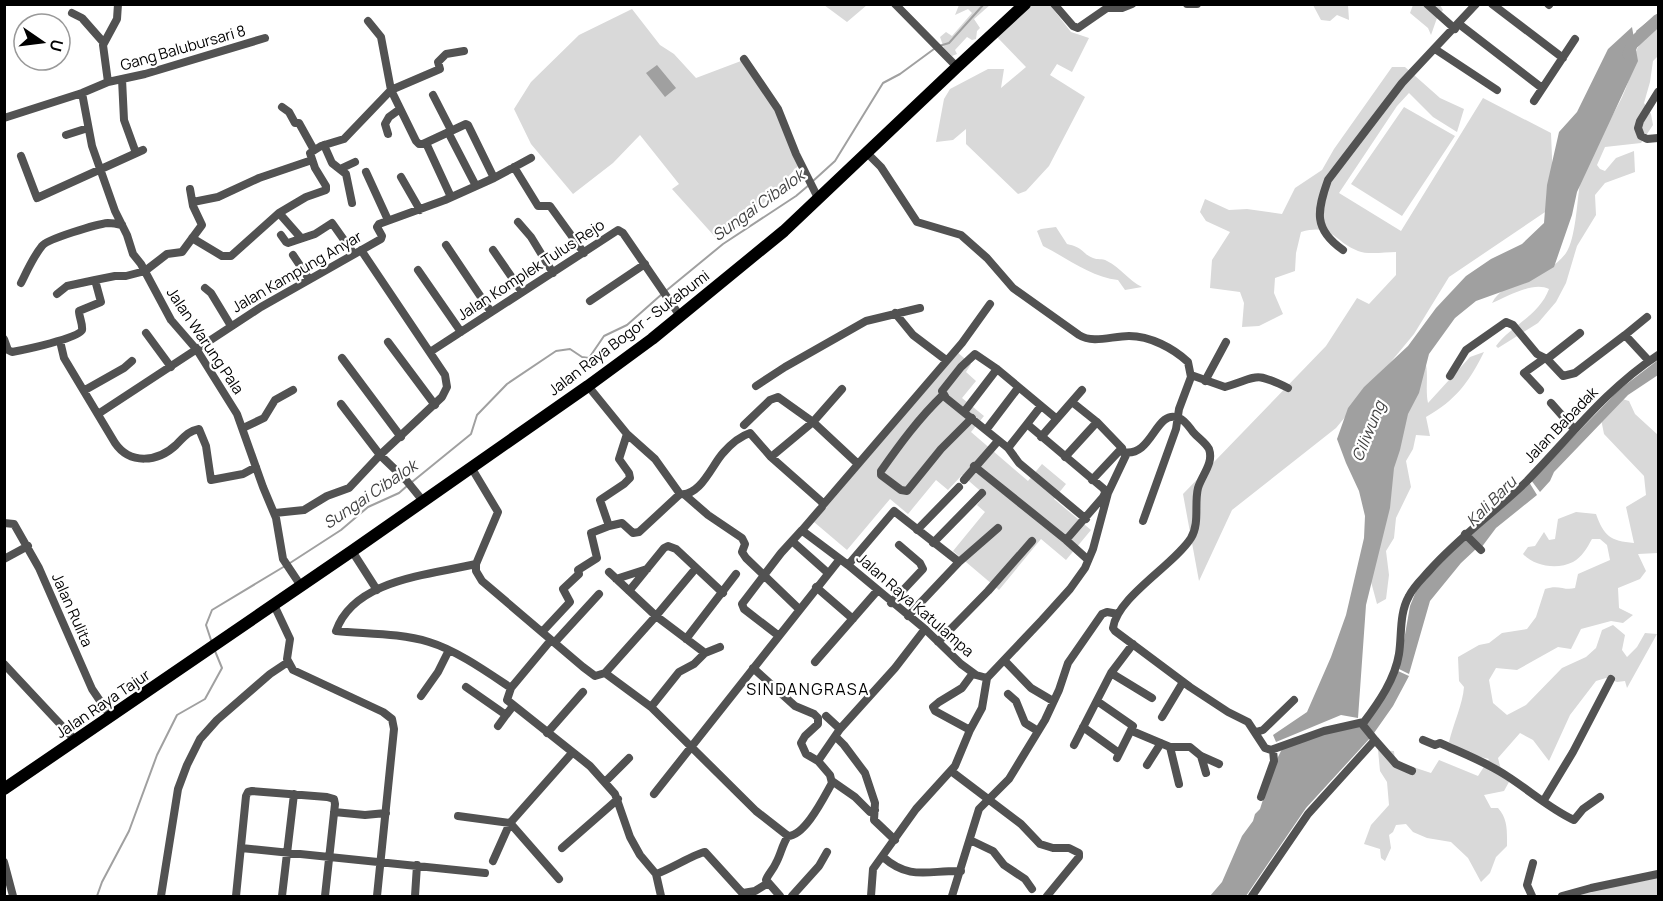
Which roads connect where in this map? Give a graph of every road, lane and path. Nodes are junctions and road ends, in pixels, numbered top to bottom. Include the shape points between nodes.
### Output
1 (118, 4) edge
2 (895, 4) edge
3 (1025, 4) edge
4 (1054, 4) edge
5 (1132, 4) edge
6 (1187, 4) edge
7 (1197, 4) edge
8 (1427, 4) edge
9 (1476, 4) edge
10 (1491, 4) edge
11 (72, 14) dead end
12 (368, 21) dead end
13 (1457, 26) junction
14 (265, 38) dead end
15 (1575, 39) dead end
16 (104, 43) junction
17 (1435, 49) junction
18 (464, 51) dead end
19 (1563, 58) junction
20 (744, 59) dead end
21 (952, 62) junction
22 (122, 79) junction
23 (108, 82) junction
24 (1542, 88) junction
25 (391, 90) junction
26 (1497, 90) dead end
27 (1659, 92) edge
28 (82, 93) junction
29 (433, 95) dead end
30 (1534, 101) dead end
31 (282, 107) dead end
32 (400, 109) junction
33 (4, 118) edge
34 (88, 128) junction
35 (449, 131) junction
36 (388, 134) dead end
37 (66, 135) dead end
38 (1659, 138) edge
39 (426, 143) junction
40 (324, 145) junction
41 (314, 150) junction
42 (866, 152) junction
43 (21, 156) dead end
44 (531, 158) dead end
45 (312, 160) junction
46 (355, 162) dead end
47 (514, 167) junction
48 (340, 169) junction
49 (101, 170) junction
50 (366, 172) dead end
51 (401, 177) dead end
52 (494, 178) junction
53 (476, 186) junction
54 (813, 187) junction
55 (190, 189) dead end
56 (451, 197) junction
57 (193, 202) junction
58 (352, 203) dead end
59 (420, 210) junction
60 (279, 213) junction
61 (388, 220) junction
62 (518, 222) dead end
63 (122, 225) junction
64 (281, 235) dead end
65 (192, 238) junction
66 (301, 238) junction
67 (446, 245) dead end
68 (493, 250) dead end
69 (1343, 250) dead end
70 (357, 252) junction
71 (584, 253) junction
72 (293, 255) dead end
73 (645, 264) junction
74 (418, 270) dead end
75 (145, 271) junction
76 (553, 273) junction
77 (309, 279) junction
78 (96, 280) junction
79 (21, 283) dead end
80 (205, 288) dead end
81 (522, 292) junction
82 (57, 294) dead end
83 (590, 301) dead end
84 (990, 304) dead end
85 (920, 308) dead end
86 (491, 312) junction
87 (895, 313) junction
88 (680, 316) junction
89 (1647, 317) dead end
90 (231, 326) junction
91 (461, 332) junction
92 (146, 333) dead end
93 (1580, 333) dead end
94 (1625, 335) junction
95 (4, 339) edge
96 (60, 341) junction
97 (388, 342) dead end
98 (1226, 342) dead end
99 (197, 350) junction
100 (430, 352) junction
101 (1659, 355) edge
102 (342, 358) dead end
103 (1546, 358) junction
104 (946, 360) junction
105 (132, 361) dead end
106 (1649, 361) junction
107 (171, 367) junction
108 (997, 369) junction
109 (1191, 375) junction
110 (1450, 376) dead end
111 (1205, 381) junction
112 (588, 386) junction
113 (756, 386) dead end
114 (842, 388) dead end
115 (1018, 388) junction
116 (1288, 388) dead end
117 (85, 390) junction
118 (293, 390) dead end
119 (1082, 390) dead end
120 (1540, 390) dead end
121 (942, 395) junction
122 (1072, 402) junction
123 (1551, 403) dead end
124 (341, 404) dead end
125 (435, 405) junction
126 (1041, 406) junction
127 (964, 412) junction
128 (98, 414) junction
129 (1177, 417) junction
130 (972, 418) junction
131 (1057, 419) junction
132 (813, 422) junction
133 (1097, 422) junction
134 (1027, 424) junction
135 (744, 425) dead end
136 (243, 429) junction
137 (1574, 429) junction
138 (986, 430) junction
139 (627, 434) junction
140 (401, 436) junction
141 (1041, 437) junction
142 (998, 441) junction
143 (1008, 448) junction
144 (1124, 451) junction
145 (380, 455) junction
146 (771, 457) junction
147 (1065, 457) junction
148 (858, 465) junction
149 (974, 466) junction
150 (256, 467) junction
151 (471, 467) junction
152 (1092, 480) junction
153 (982, 492) dead end
154 (682, 495) junction
155 (423, 501) junction
156 (823, 505) junction
157 (274, 513) junction
158 (1086, 519) junction
159 (1143, 521) dead end
160 (4, 523) edge
161 (609, 526) junction
162 (998, 528) dead end
163 (802, 530) junction
164 (917, 530) junction
165 (1465, 534) junction
166 (1066, 540) junction
167 (792, 542) junction
168 (1032, 542) dead end
169 (933, 543) junction
170 (899, 545) dead end
171 (27, 546) junction
172 (1481, 550) dead end
173 (352, 551) junction
174 (1086, 558) dead end
175 (4, 559) edge
176 (840, 559) junction
177 (959, 562) junction
178 (476, 564) junction
179 (848, 565) junction
180 (696, 568) junction
181 (647, 569) junction
182 (609, 572) dead end
183 (828, 573) junction
184 (736, 574) dead end
185 (764, 576) junction
186 (616, 579) junction
187 (301, 586) junction
188 (816, 587) junction
189 (377, 590) junction
190 (629, 591) junction
191 (877, 591) junction
192 (723, 593) junction
193 (599, 594) dead end
194 (891, 603) junction
195 (274, 605) junction
196 (799, 609) junction
197 (1118, 614) junction
198 (656, 616) junction
199 (908, 616) junction
200 (853, 619) junction
201 (925, 629) junction
202 (542, 632) junction
203 (778, 636) junction
204 (686, 639) junction
205 (553, 641) junction
206 (938, 642) junction
207 (1133, 644) junction
208 (212, 647) joint
209 (720, 647) dead end
210 (449, 650) junction
211 (705, 653) junction
212 (1005, 661) junction
213 (288, 662) junction
214 (815, 662) dead end
215 (4, 664) edge
216 (753, 668) junction
217 (604, 673) junction
218 (973, 673) junction
219 (1111, 673) junction
220 (987, 678) junction
221 (1611, 679) dead end
222 (1183, 682) junction
223 (465, 687) dead end
224 (511, 688) junction
225 (583, 692) dead end
226 (1008, 694) dead end
227 (421, 696) dead end
228 (1152, 698) dead end
229 (1294, 700) dead end
230 (1053, 701) junction
231 (1097, 701) junction
232 (513, 706) junction
233 (651, 707) junction
234 (506, 715) junction
235 (826, 716) dead end
236 (111, 717) junction
237 (1162, 717) dead end
238 (1362, 725) junction
239 (498, 726) dead end
240 (1083, 727) junction
241 (970, 730) junction
242 (1132, 730) junction
243 (1038, 731) junction
244 (1256, 732) junction
245 (547, 733) junction
246 (838, 733) junction
247 (1374, 738) junction
248 (1423, 740) dead end
249 (76, 741) junction
250 (1161, 743) junction
251 (1074, 745) dead end
252 (692, 747) junction
253 (1170, 747) junction
254 (1274, 749) junction
255 (572, 753) junction
256 (1201, 756) junction
257 (629, 758) dead end
258 (818, 761) junction
259 (1219, 764) dead end
260 (1147, 765) dead end
261 (951, 771) junction
262 (1412, 771) dead end
263 (1206, 773) dead end
264 (832, 781) junction
265 (604, 782) junction
266 (1179, 784) dead end
267 (4, 789) edge
268 (294, 794) junction
269 (654, 794) dead end
270 (1262, 797) dead end
271 (1600, 797) dead end
272 (618, 799) junction
273 (989, 800) junction
274 (1544, 800) junction
275 (875, 810) junction
276 (334, 812) junction
277 (386, 813) junction
278 (458, 816) dead end
279 (510, 823) junction
280 (788, 836) junction
281 (895, 840) junction
282 (970, 840) junction
283 (241, 848) junction
284 (562, 848) dead end
285 (827, 852) dead end
286 (286, 853) junction
287 (330, 857) junction
288 (883, 857) junction
289 (493, 861) dead end
290 (4, 862) edge
291 (380, 862) junction
292 (1533, 863) dead end
293 (417, 865) junction
294 (961, 871) junction
295 (485, 873) dead end
296 (656, 874) junction
297 (1659, 874) edge
298 (559, 879) dead end
299 (768, 883) junction
300 (1032, 889) dead end
301 (744, 895) edge
302 (13, 897) edge
303 (161, 897) edge
304 (236, 897) edge
305 (282, 897) edge
306 (325, 897) edge
307 (377, 897) edge
308 (415, 897) edge
309 (661, 897) edge
310 (780, 897) edge
311 (792, 897) edge
312 (871, 897) edge
313 (952, 897) edge
314 (1047, 897) edge
315 (1252, 897) edge
316 (1532, 897) edge
317 (1562, 897) edge

1 - 16 street via 118,16
2 - 21 street
3 - 21 highway, Jalan Raya Bogor - Sukabumi
4 - 5 street via 1078,28 1107,8
6 - 7 street
8 - 13 street
9 - 13 street
10 - 19 street
11 - 16 street via 82,18
12 - 25 street via 381,37
13 - 17 street
13 - 24 street
14 - 22 street, Gang Balubursari 8
15 - 19 street
16 - 23 street
17 - 26 street
17 - 69 street via 1402,83 1328,180 1319,218 1325,235
18 - 25 street via 446,54 438,62 440,69
19 - 24 street
20 - 54 street via 778,109
21 - 42 highway, Jalan Raya Bogor - Sukabumi
22 - 23 street, Gang Balubursari 8
22 - 49 street via 124,120 140,152
23 - 28 street, Gang Balubursari 8
24 - 30 street
25 - 32 street
25 - 40 street via 344,139
27 - 38 street via 1638,128 1647,139
28 - 33 street, Gang Balubursari 8
28 - 34 street, Jalan Warung Pala
29 - 35 street
31 - 41 street via 299,123
32 - 36 street via 385,124
32 - 39 street via 416,141
34 - 37 street
34 - 49 street, Jalan Warung Pala
35 - 39 street
35 - 52 street via 468,125
35 - 53 street
39 - 56 street
40 - 41 street
40 - 48 street via 329,159
41 - 45 street via 309,153
42 - 54 highway, Jalan Raya Bogor - Sukabumi
42 - 109 street via 881,167 917,222 961,235 1013,288 1079,335 1089,340 1132,336 1149,340 1187,360
43 - 49 street via 37,198
44 - 47 street
45 - 57 street via 218,197
45 - 60 street via 326,190
46 - 48 street
47 - 52 street
47 - 71 street via 539,207 550,206
48 - 58 street via 346,174
49 - 63 street, Jalan Warung Pala
50 - 61 street
51 - 59 street
52 - 53 street
53 - 56 street
54 - 88 highway, Jalan Raya Bogor - Sukabumi via 784,231
55 - 57 street
56 - 59 street
57 - 65 street via 201,225
59 - 61 street
60 - 65 street via 229,257
60 - 66 street
61 - 70 street, Jalan Kampung Anyar via 378,225 381,239
62 - 76 street
63 - 75 street, Jalan Warung Pala via 133,254
63 - 79 street via 110,223 50,239 42,245
64 - 66 street via 287,243
65 - 75 street via 182,252 167,254
66 - 70 street via 332,223
67 - 86 street
68 - 81 street
70 - 77 street, Jalan Kampung Anyar
70 - 100 street
71 - 73 street, Jalan Komplek Tulus Rejo via 620,230
71 - 76 street, Jalan Komplek Tulus Rejo
72 - 77 street
73 - 83 street
73 - 88 street, Jalan Komplek Tulus Rejo
74 - 91 street
75 - 78 street
75 - 99 street, Jalan Warung Pala via 171,320
76 - 81 street, Jalan Komplek Tulus Rejo
77 - 90 street, Jalan Kampung Anyar
78 - 82 street via 68,286
78 - 96 street via 101,303 80,311 82,331
80 - 90 street
81 - 86 street, Jalan Komplek Tulus Rejo
84 - 104 street
85 - 87 street
86 - 91 street, Jalan Komplek Tulus Rejo
87 - 104 street via 913,335
87 - 113 street via 858,325
88 - 112 highway, Jalan Raya Bogor - Sukabumi
89 - 94 street
90 - 99 street, Jalan Kampung Anyar
91 - 100 street, Jalan Komplek Tulus Rejo
92 - 107 street
93 - 103 street
94 - 103 street via 1570,376 1563,376
94 - 106 street
95 - 96 street via 10,352
96 - 117 street via 61,353
97 - 125 street
98 - 111 street
99 - 107 street, Jalan Kampung Anyar
99 - 136 street, Jalan Warung Pala
100 - 125 street via 447,383 446,392
101 - 106 street, Jalan Babadak
102 - 140 street
103 - 110 street via 1537,354 1506,322 1466,350
103 - 120 street via 1524,373
104 - 148 street
105 - 117 street
106 - 137 street, Jalan Babadak
107 - 128 street, Jalan Kampung Anyar
108 - 115 street
108 - 121 street via 973,354
108 - 127 street
109 - 111 street
109 - 129 street
111 - 116 street via 1225,387 1259,376
112 - 139 street
112 - 151 highway, Jalan Raya Bogor - Sukabumi
114 - 132 street
115 - 126 street
115 - 138 street
117 - 128 street
118 - 136 street via 275,400 266,417
119 - 122 street
121 - 127 street
121 - 130 street via 922,415 880,471 881,475 907,491
122 - 131 street
122 - 133 street
123 - 137 street
124 - 145 street
125 - 140 street
126 - 131 street
126 - 134 street
127 - 130 street
128 - 150 street via 128,456 151,458 199,429 211,480 243,474
129 - 144 street via 1162,421 1142,449 1130,454
129 - 159 street
129 - 197 street via 1211,452 1198,490 1194,530 1186,544
130 - 138 street
131 - 141 street
132 - 135 street via 777,397
132 - 146 street
132 - 148 street
133 - 144 street
133 - 147 street
134 - 141 street
134 - 143 street
136 - 150 street, Jalan Warung Pala
137 - 165 street, Jalan Babadak via 1526,482
138 - 142 street
139 - 154 street via 655,459
139 - 161 street via 619,459 630,478 600,500
140 - 145 street
141 - 147 street
142 - 143 street
142 - 149 street
143 - 158 street via 1019,463
144 - 152 street
144 - 212 street via 1085,568
145 - 155 street
145 - 157 street via 349,488 304,510
146 - 154 street via 749,432 725,451 701,483
146 - 156 street
147 - 152 street
148 - 156 street
149 - 164 street
149 - 166 street
150 - 157 street, Jalan Warung Pala
151 - 155 highway, Jalan Raya Bogor - Sukabumi
151 - 178 street via 498,512
152 - 158 street via 1105,493
153 - 169 street
154 - 161 street via 639,532 633,533 622,523
154 - 185 street via 742,538 744,555
155 - 173 highway, Jalan Raya Bogor - Sukabumi
156 - 163 street
157 - 187 street, Jalan Warung Pala via 280,549
158 - 166 street
160 - 171 street, Jalan Rulita via 14,524
161 - 202 street via 591,533 597,558 578,570 579,574 562,589 570,602
162 - 177 street
163 - 167 street
163 - 176 street, Jalan Raya Katulampa
164 - 169 street
164 - 179 street via 894,511
165 - 172 street
165 - 238 street, Jalan Babadak via 1411,592 1402,616 1391,681
166 - 174 street
167 - 183 street
167 - 185 street
168 - 206 street
169 - 177 street
170 - 194 street via 923,569
171 - 175 street
171 - 236 street, Jalan Rulita via 92,688
173 - 187 highway, Jalan Raya Bogor - Sukabumi
173 - 189 street
176 - 179 street, Jalan Raya Katulampa
176 - 183 street
177 - 199 street
178 - 189 street via 412,577
178 - 202 street via 486,586
179 - 191 street, Jalan Raya Katulampa
180 - 181 street via 668,546
180 - 192 street
180 - 198 street
181 - 186 street
181 - 190 street
182 - 186 street
183 - 188 street
184 - 192 street
185 - 196 street
185 - 203 street via 742,605
186 - 190 street
187 - 195 highway, Jalan Raya Bogor - Sukabumi
188 - 196 street
188 - 200 street
189 - 210 street via 351,605 336,631 412,638
190 - 198 street
191 - 194 street, Jalan Raya Katulampa
191 - 200 street
192 - 204 street
193 - 205 street
194 - 199 street, Jalan Raya Katulampa
195 - 208 highway, Jalan Raya Bogor - Sukabumi
195 - 213 street via 290,639
196 - 203 street
197 - 207 street via 1113,628
197 - 230 street via 1102,614 1068,663
198 - 204 street
198 - 217 street
199 - 201 street, Jalan Raya Katulampa
200 - 214 street
201 - 206 street, Jalan Raya Katulampa
201 - 246 street
202 - 205 street
203 - 216 street
204 - 211 street
205 - 217 street via 596,676
205 - 224 street
206 - 218 street, Jalan Raya Katulampa
207 - 219 street
207 - 222 street
208 - 236 highway, Jalan Raya Tajur
209 - 211 street
210 - 224 street
210 - 227 street
211 - 233 street via 679,672
212 - 220 street
212 - 230 street via 1027,684
213 - 277 street via 298,674 392,719
213 - 303 street via 217,720 200,739 178,789
215 - 249 street
216 - 252 street
216 - 258 street via 795,706 818,718 818,724 801,743 806,754
217 - 233 street
218 - 220 street, Jalan Raya Katulampa
218 - 241 street via 962,688 933,707
219 - 228 street
219 - 231 street
220 - 241 street via 982,708
221 - 274 street
222 - 237 street
222 - 244 street via 1248,722
223 - 234 street
224 - 232 street via 507,699
225 - 245 street
226 - 243 street via 1016,701 1024,723
229 - 244 street
230 - 243 street
231 - 240 street
231 - 242 street via 1130,723
232 - 234 street
232 - 245 street
233 - 252 street
234 - 239 street
235 - 246 street
236 - 249 highway, Jalan Raya Tajur
238 - 247 street
238 - 254 street via 1324,731
240 - 242 street via 1118,756
240 - 251 street
241 - 261 street
242 - 250 street
243 - 273 street via 1009,779
244 - 254 street via 1265,748
245 - 255 street
246 - 258 street
246 - 275 street via 862,768
247 - 262 street via 1396,764
247 - 315 street via 1308,814
248 - 274 street via 1440,743 1491,765
249 - 267 highway, Jalan Raya Tajur
250 - 253 street
250 - 260 street
252 - 269 street
252 - 280 street via 756,812
253 - 256 street via 1187,746
253 - 266 street
254 - 270 street
255 - 265 street
255 - 279 street
256 - 259 street
256 - 263 street
257 - 265 street
258 - 264 street
261 - 273 street
261 - 281 street via 916,809
264 - 275 street via 870,812
264 - 280 street via 801,831
265 - 272 street
268 - 276 street via 330,797 335,801
268 - 283 street via 248,792
268 - 286 street
271 - 274 street via 1575,820 1557,812
272 - 284 street
272 - 296 street via 630,837
273 - 282 street via 977,812
273 - 314 street via 1043,846 1079,853
275 - 281 street via 876,823
276 - 277 street
276 - 287 street
277 - 291 street
278 - 279 street
279 - 289 street
279 - 298 street
280 - 299 street via 767,877
281 - 288 street
282 - 294 street
282 - 300 street via 993,851
283 - 286 street
283 - 304 street
285 - 311 street
286 - 287 street
286 - 305 street
287 - 291 street
287 - 306 street
288 - 294 street via 897,868 921,874
288 - 312 street via 871,874
290 - 302 street
291 - 293 street
291 - 307 street
292 - 316 street via 1527,885
293 - 295 street
293 - 308 street
294 - 313 street
296 - 301 street via 703,851
296 - 309 street
297 - 317 street
299 - 301 street
299 - 310 street

